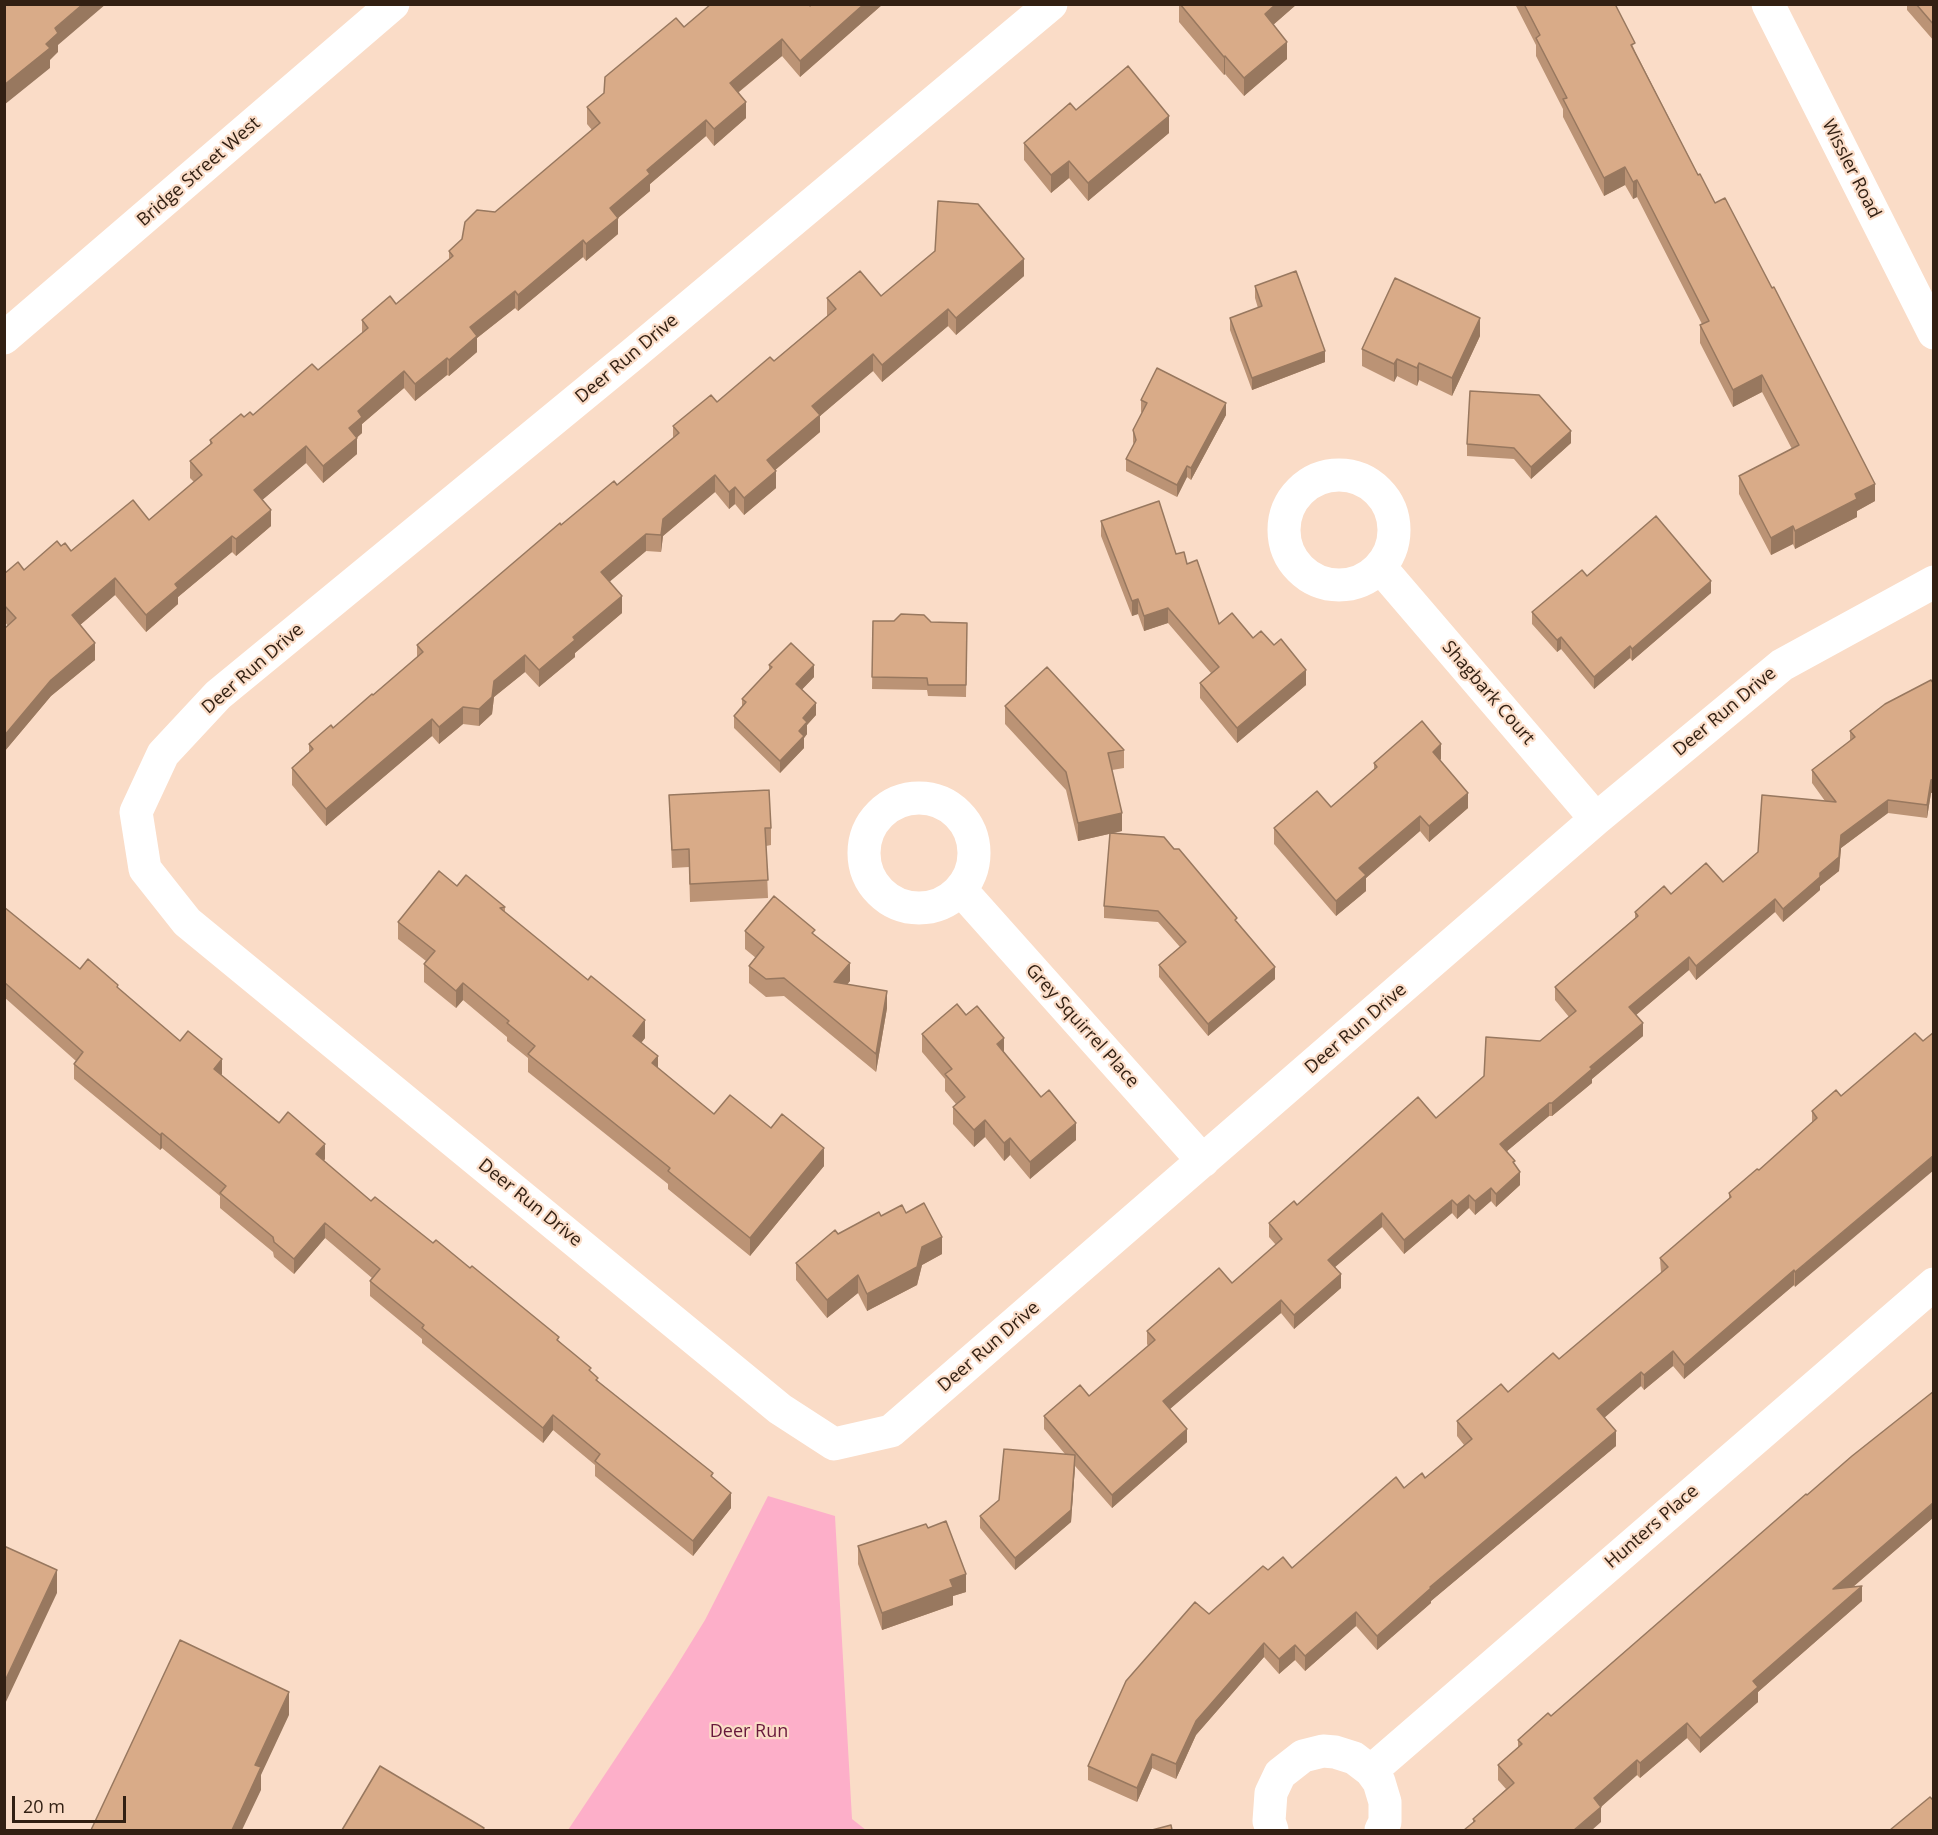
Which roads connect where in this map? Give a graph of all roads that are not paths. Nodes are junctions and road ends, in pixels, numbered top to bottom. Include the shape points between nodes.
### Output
1 (393, 4) edge
2 (1051, 4) edge
3 (1768, 4) edge
4 (1934, 333) edge
5 (4, 339) edge
6 (1380, 567) dead end
7 (1934, 582) edge
8 (1596, 819) junction
9 (961, 890) dead end
10 (1203, 1161) junction
11 (1934, 1284) edge
12 (1371, 1771) junction
13 (1272, 1830) edge
14 (1381, 1830) edge

1 - 5 street, Bridge Street West
2 - 10 street, Deer Run Drive via 218,694 163,754 136,812 145,869 188,922 780,1408 834,1444 891,1431
3 - 4 street, Wissler Road
6 - 8 street, Shagbark Court
7 - 8 street, Deer Run Drive via 1782,665
8 - 10 street, Deer Run Drive
9 - 10 street, Grey Squirrel Place
11 - 12 street, Hunters Place
12 - 13 street via 1354,1758 1335,1752 1303,1756 1280,1774 1271,1793
12 - 14 street via 1385,1802

